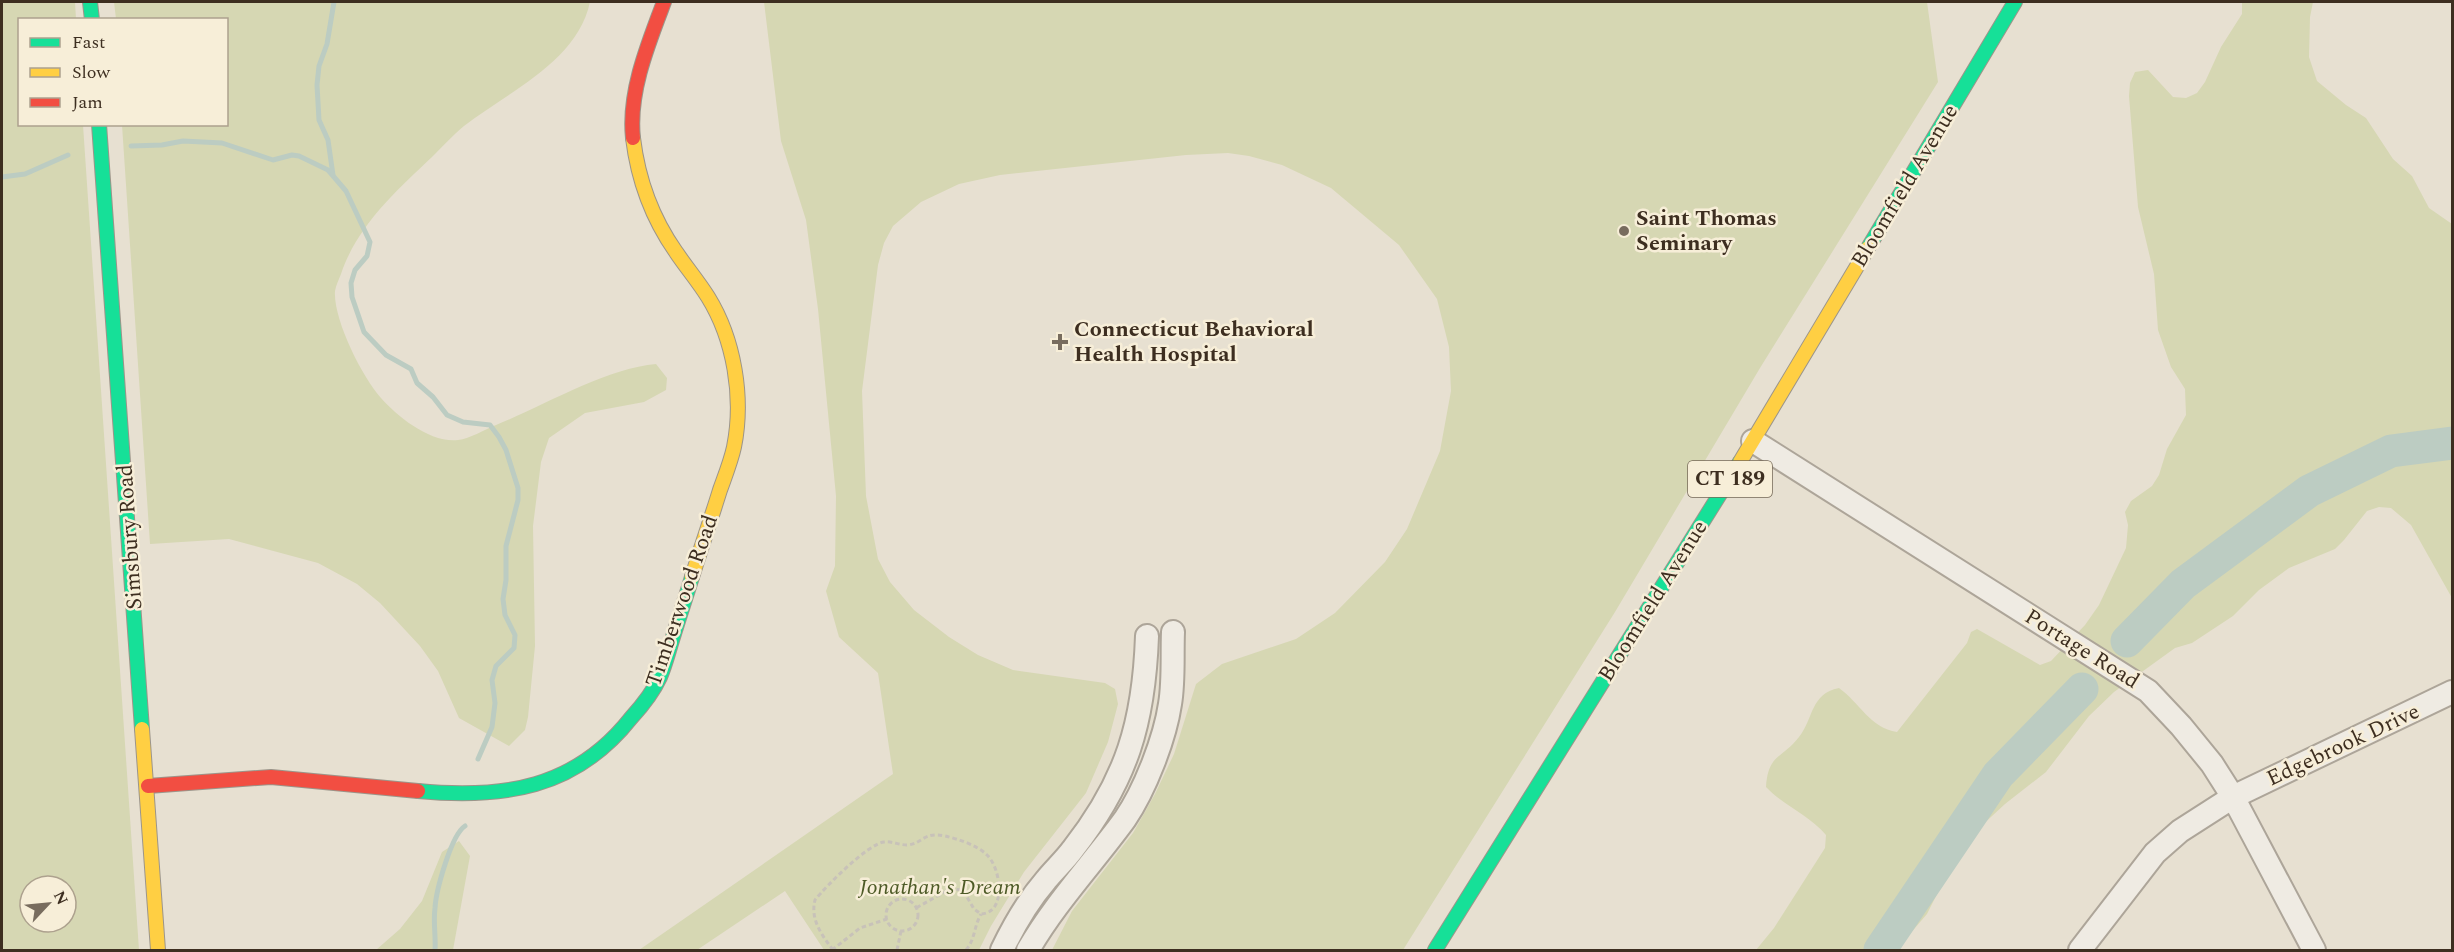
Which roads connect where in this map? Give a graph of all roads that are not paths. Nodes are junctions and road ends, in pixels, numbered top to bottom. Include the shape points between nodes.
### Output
1 (90, 2) edge
2 (664, 2) edge
3 (2015, 2) edge
4 (92, 18) edge
5 (99, 126) edge
6 (1753, 441) junction
7 (1173, 632) dead end
8 (1147, 636) dead end
9 (2452, 692) edge
10 (148, 786) junction
11 (2233, 797) junction
12 (158, 951) edge
13 (1002, 951) edge
14 (1028, 951) edge
15 (1435, 951) edge
16 (2080, 951) edge
17 (2314, 951) edge

1 - 4 main road
2 - 10 main road, Timberwood Road via 644,58 632,114 638,166 656,222 704,288 717,313 733,357 738,417 734,447 660,677 642,706 608,747 578,769 525,788 476,795 271,777
3 - 6 main road, Bloomfield Avenue / CT 189
5 - 10 main road, Simsbury Road
6 - 11 street, Portage Road via 2148,691 2212,764
6 - 15 main road, Bloomfield Avenue / CT 189
7 - 14 street via 1170,705 1143,783 1126,817 1040,929
8 - 13 street via 1137,728 1125,762 1102,808 1028,903
9 - 11 street, Edgebrook Drive
10 - 12 main road, Simsbury Road
11 - 16 street, Edgebrook Drive via 2155,852
11 - 17 street, Portage Road

